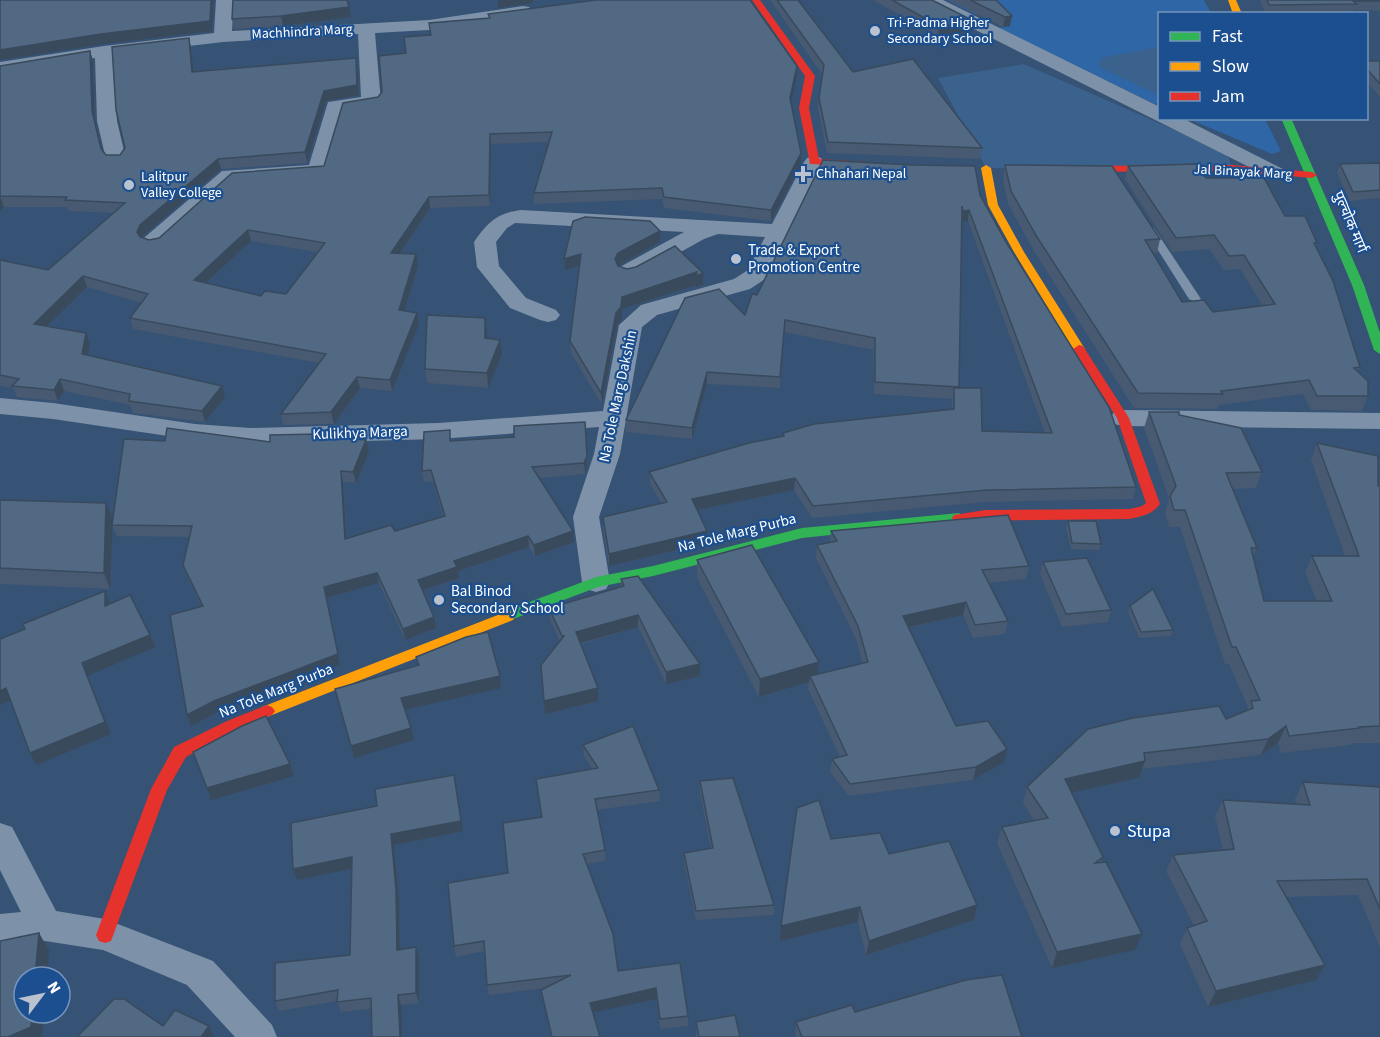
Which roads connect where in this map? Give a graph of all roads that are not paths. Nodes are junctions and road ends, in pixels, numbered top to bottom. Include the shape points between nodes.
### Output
1 (225, 0) edge
2 (756, 0) edge
3 (930, 0) edge
4 (546, 8) edge
5 (366, 29) junction
6 (223, 36) junction
7 (104, 51) junction
8 (0, 68) edge
9 (1158, 114) edge
10 (1170, 120) edge
11 (1287, 120) edge
12 (116, 159) edge
13 (814, 162) junction
14 (886, 166) edge
15 (986, 168) dead end
16 (1054, 169) edge
17 (1278, 174) junction
18 (1312, 175) junction
19 (1141, 215) edge
20 (716, 227) junction
21 (780, 231) junction
22 (153, 242) edge
23 (628, 272) edge
24 (1195, 299) edge
25 (548, 315) dead end
26 (1380, 350) edge
27 (0, 406) edge
28 (614, 418) junction
29 (1123, 418) junction
30 (1380, 421) edge
31 (596, 582) junction
32 (0, 837) edge
33 (45, 925) junction
34 (0, 930) edge
35 (105, 935) junction
36 (259, 1037) edge

1 - 6 street
2 - 13 street via 810,76 804,108
3 - 9 street
4 - 5 street, Machhindra Marg via 429,25
5 - 6 street, Machhindra Marg
5 - 22 street via 371,102 335,106 318,171 229,175
6 - 7 street, Machhindra Marg
7 - 8 street, Machhindra Marg
7 - 12 street via 107,121
10 - 17 street
11 - 18 street, पुल्चोक मार्ग
13 - 14 street
13 - 21 street, Na Tole Marg Dakshin
15 - 29 street, Na Tole Marg Purba via 993,205
16 - 17 street, Jal Binayak Marg via 1114,174 1232,168
17 - 18 street, Jal Binayak Marg
18 - 26 street, पुल्चोक मार्ग via 1364,285
19 - 24 lane
20 - 21 street
20 - 23 street
20 - 25 street via 506,217 486,242 488,267 518,303
21 - 28 street, Na Tole Marg Dakshin via 757,274 742,284 649,310 631,325
27 - 28 street, Kulikhya Marga via 250,436 438,431
28 - 31 street, Na Tole Marg Dakshin via 608,454 586,517
29 - 30 street
29 - 31 street, Na Tole Marg Purba via 1153,504 1146,510 1130,514 985,515 802,533
31 - 35 street, Na Tole Marg Purba via 232,725 180,752 159,789
32 - 33 street
33 - 34 street
33 - 35 street
35 - 36 street via 200,973

